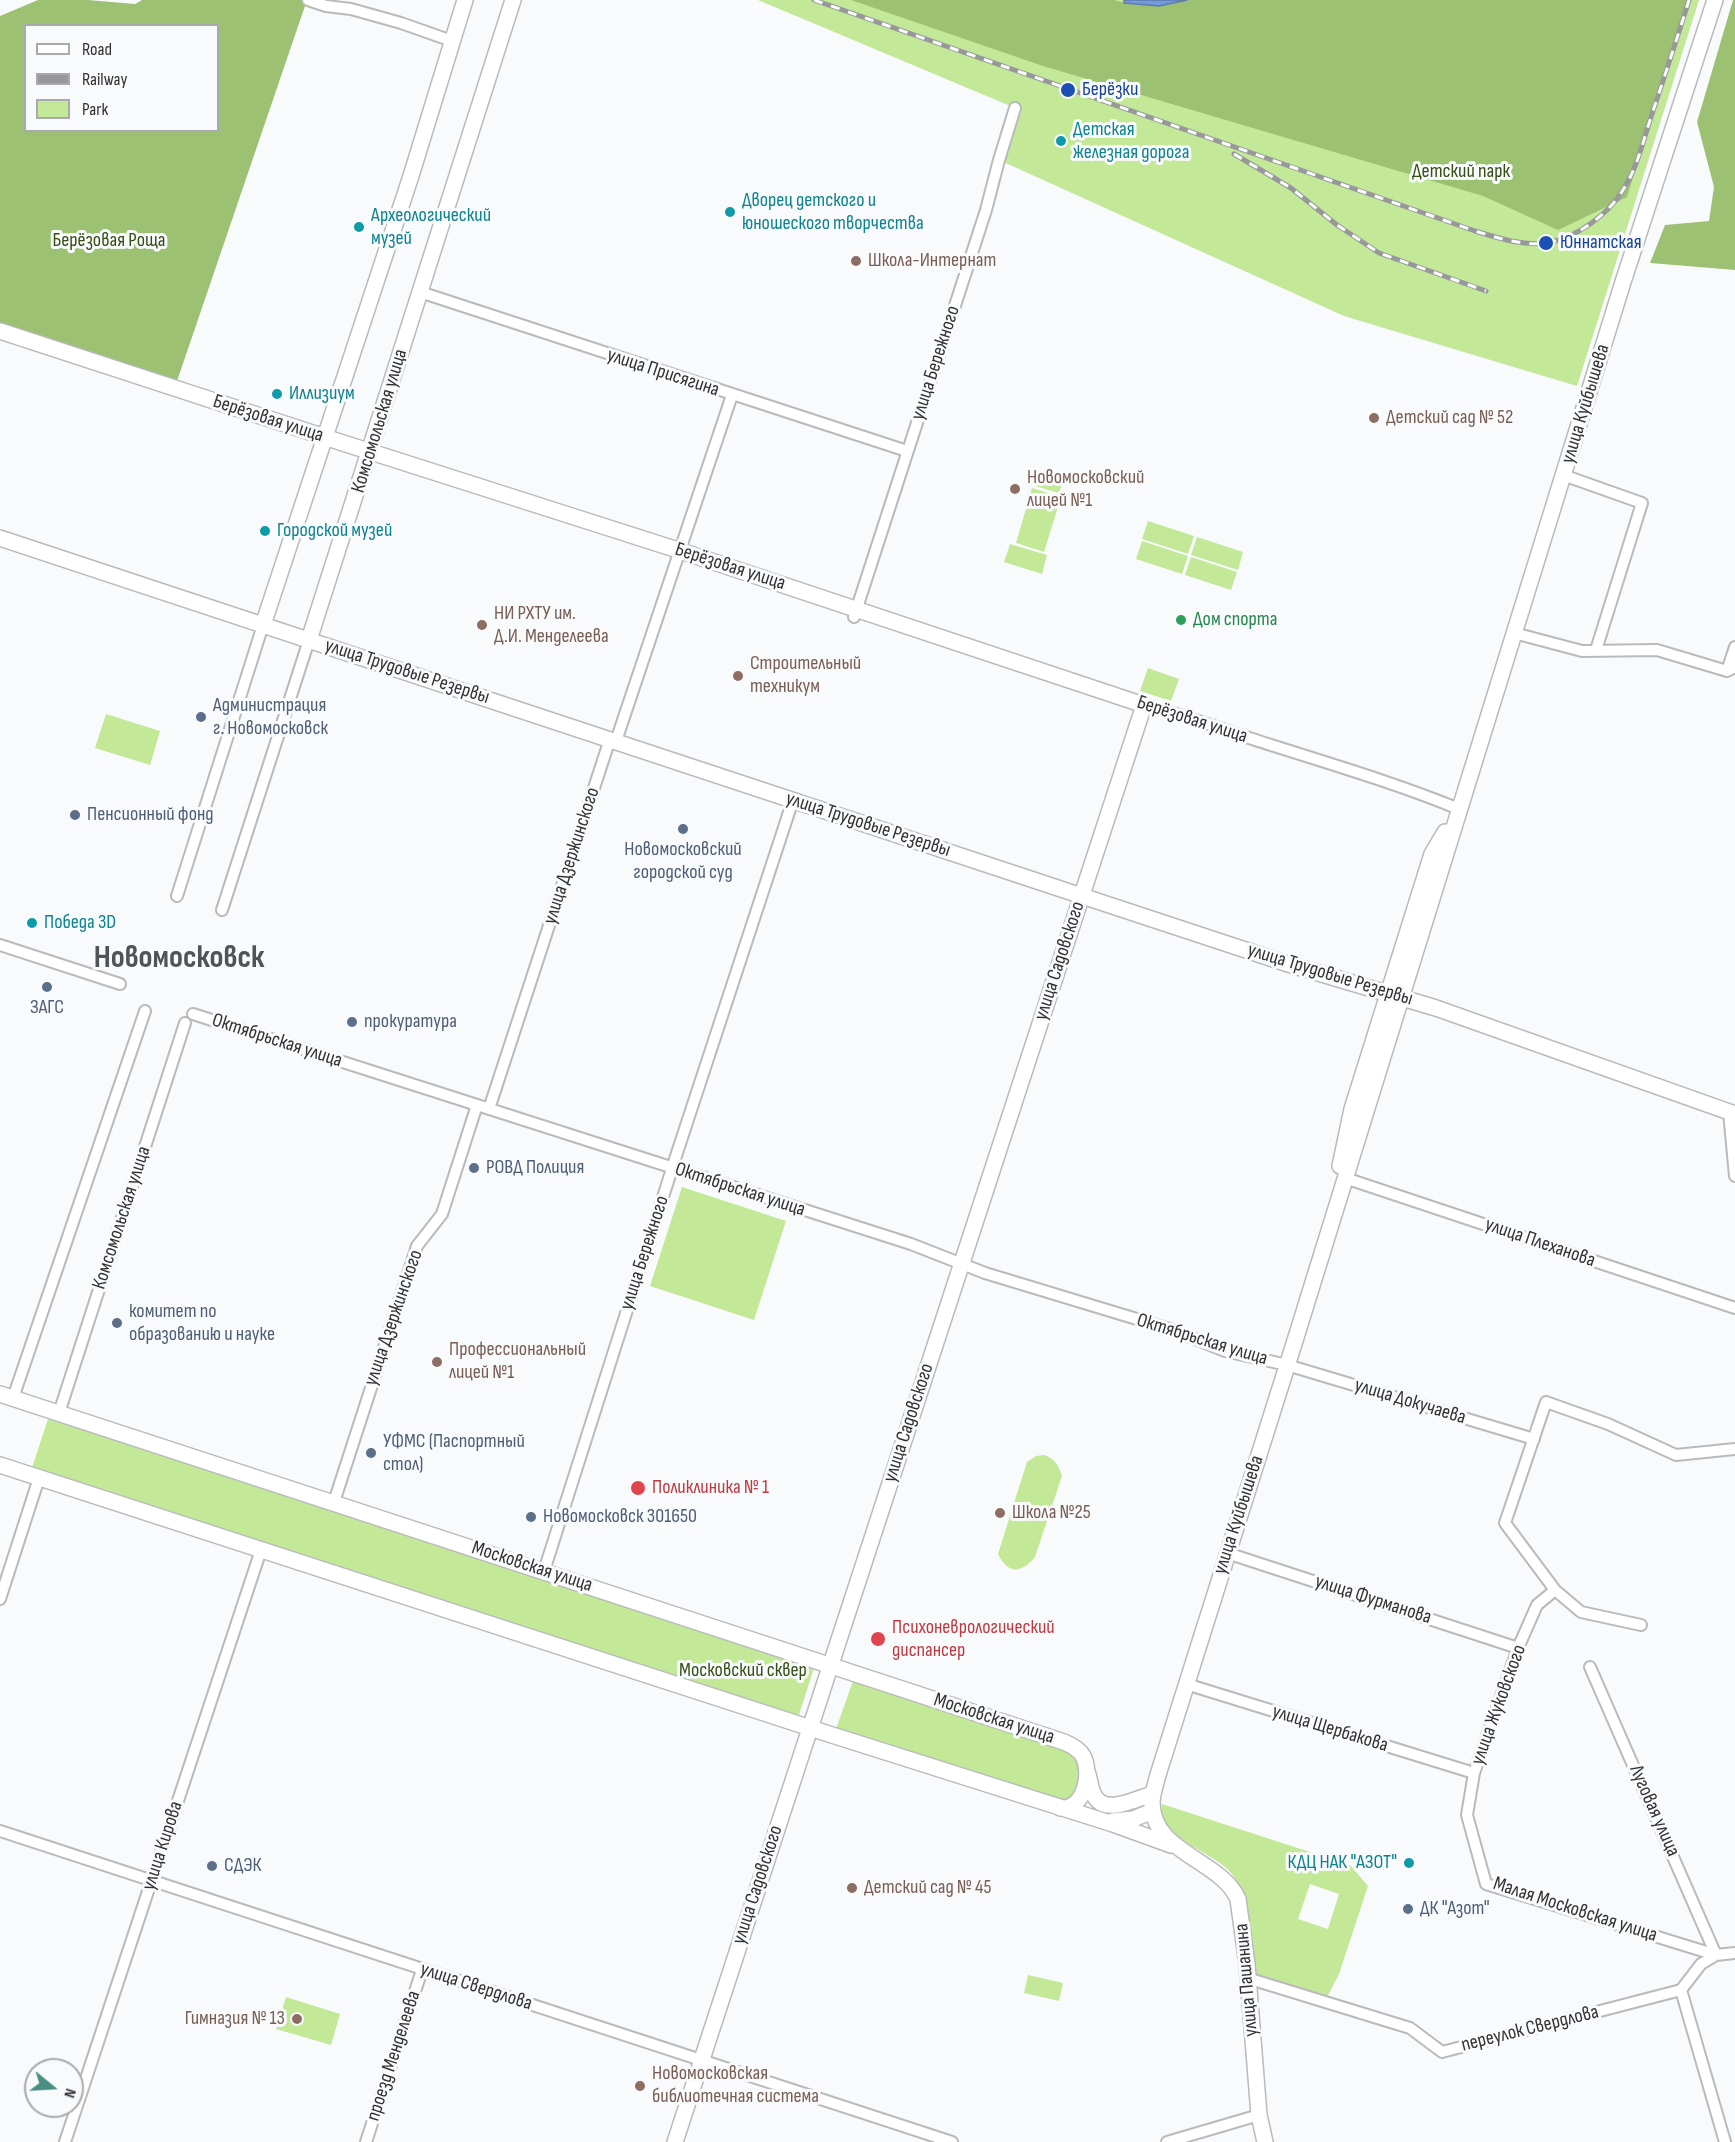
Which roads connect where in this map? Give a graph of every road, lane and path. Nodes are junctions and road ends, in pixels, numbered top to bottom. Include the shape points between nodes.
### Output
1 (308, 0) edge
2 (465, 0) edge
3 (513, 0) edge
4 (1715, 0) edge
5 (452, 41) junction
6 (1016, 108) dead end
7 (420, 292) junction
8 (0, 331) edge
9 (732, 395) junction
10 (326, 438) junction
11 (907, 451) junction
12 (371, 452) junction
13 (1563, 475) junction
14 (0, 537) edge
15 (681, 551) junction
16 (855, 613) junction
17 (263, 625) junction
18 (1514, 633) junction
19 (309, 640) junction
20 (1735, 647) edge
21 (1596, 650) junction
22 (1731, 669) edge
23 (1144, 705) junction
24 (613, 740) junction
25 (793, 800) junction
26 (1459, 809) junction
27 (177, 896) dead end
28 (1082, 896) junction
29 (222, 910) dead end
30 (0, 945) edge
31 (120, 984) dead end
32 (1394, 995) junction
33 (145, 1011) dead end
34 (193, 1014) dead end
35 (185, 1023) dead end
36 (477, 1105) junction
37 (489, 1109) junction
38 (1732, 1113) edge
39 (672, 1168) junction
40 (1735, 1176) edge
41 (1345, 1178) junction
42 (1331, 1222) junction
43 (962, 1264) junction
44 (1735, 1308) edge
45 (1287, 1365) junction
46 (7, 1396) edge
47 (59, 1413) junction
48 (1534, 1439) junction
49 (1735, 1449) edge
50 (0, 1465) edge
51 (39, 1478) junction
52 (334, 1502) junction
53 (261, 1550) junction
54 (1227, 1553) junction
55 (544, 1571) junction
56 (1555, 1590) junction
57 (0, 1599) edge
58 (1641, 1625) dead end
59 (1518, 1648) junction
60 (830, 1665) junction
61 (1590, 1667) dead end
62 (1186, 1684) junction
63 (810, 1728) junction
64 (1088, 1771) junction
65 (1474, 1773) junction
66 (1153, 1794) junction
67 (1058, 1807) junction
68 (1153, 1811) junction
69 (1104, 1821) junction
70 (1471, 1829) joint
71 (0, 1831) edge
72 (1177, 1847) junction
73 (152, 1881) junction
74 (1735, 1953) edge
75 (1716, 1955) junction
76 (422, 1970) junction
77 (1248, 1978) junction
78 (1681, 1990) junction
79 (702, 2060) junction
80 (1259, 2115) junction
81 (65, 2142) edge
82 (366, 2142) edge
83 (675, 2142) edge
84 (952, 2142) edge
85 (1167, 2142) edge
86 (1265, 2142) edge
87 (1725, 2142) edge

1 - 5 street via 401,23
2 - 5 main road
3 - 7 main road, Комсомольская улица
4 - 13 main road, улица Куйбышева
5 - 10 main road
6 - 11 street, улица Бережного
7 - 9 street, улица Присягина
7 - 12 main road, Комсомольская улица
8 - 10 main road, Берёзовая улица
9 - 11 street, улица Присягина
9 - 15 street, улица Дзержинского
10 - 12 main road, Берёзовая улица
10 - 17 main road
11 - 16 street, улица Бережного
12 - 15 main road, Берёзовая улица
12 - 19 main road, Комсомольская улица
13 - 18 main road, улица Куйбышева
13 - 21 street via 1642,503
14 - 17 main road, улица Трудовые Резервы
15 - 16 main road, Берёзовая улица
15 - 24 street, улица Дзержинского
16 - 23 main road, Берёзовая улица
17 - 19 main road, улица Трудовые Резервы
17 - 27 street
18 - 21 street via 1582,651
18 - 26 main road, улица Куйбышева
19 - 24 main road, улица Трудовые Резервы
19 - 29 street, Комсомольская улица
20 - 22 street
21 - 22 street via 1657,650
23 - 26 street, Берёзовая улица
23 - 28 main road, улица Садовского
24 - 25 main road, улица Трудовые Резервы
24 - 37 street, улица Дзержинского
25 - 28 main road, улица Трудовые Резервы
25 - 39 street, улица Бережного
26 - 32 main road, улица Куйбышева via 1432,854
28 - 32 main road, улица Трудовые Резервы
28 - 43 main road, улица Садовского
30 - 31 street
32 - 38 main road, улица Трудовые Резервы
32 - 41 main road, улица Куйбышева
32 - 42 main road via 1352,1108
33 - 46 street
34 - 36 street, Октябрьская улица
35 - 47 street, Комсомольская улица
36 - 37 street, Октябрьская улица
36 - 52 street, улица Дзержинского via 441,1214 417,1246
37 - 39 street, Октябрьская улица
38 - 40 street
39 - 43 street, Октябрьская улица
39 - 55 street, улица Бережного
41 - 42 main road, улица Куйбышева
41 - 44 street, улица Плеханова
42 - 45 main road, улица Куйбышева
43 - 45 street, Октябрьская улица via 1225,1350
43 - 60 main road, улица Садовского
45 - 48 street, улица Докучаева
45 - 54 main road, улица Куйбышева
46 - 47 main road, Московская улица
47 - 52 main road, Московская улица
48 - 49 street via 1546,1402 1608,1424 1676,1455
48 - 56 street via 1505,1523
50 - 51 main road
51 - 53 main road
51 - 57 street
52 - 55 main road, Московская улица
53 - 63 main road
53 - 73 street, улица Кирова
54 - 59 street, улица Фурманова
54 - 62 main road, улица Куйбышева
55 - 60 main road, Московская улица
56 - 58 street via 1581,1612
56 - 59 street, улица Жуковского via 1537,1605
59 - 65 street, улица Жуковского
60 - 63 main road, улица Садовского
60 - 64 main road, Московская улица via 1064,1742 1079,1750
61 - 75 street, Луговая улица
62 - 65 street, улица Щербакова
62 - 66 main road, улица Куйбышева
63 - 67 main road
63 - 79 main road, улица Садовского
64 - 66 main road via 1092,1792 1107,1805 1126,1804
64 - 67 main road via 1079,1800 1067,1808
65 - 70 street, улица Жуковского via 1467,1815
66 - 68 main road, улица Куйбышева
67 - 69 main road
68 - 69 main road via 1132,1819
68 - 72 main road, улица Куйбышева via 1161,1830
69 - 72 main road
70 - 75 street, Малая Московская улица via 1486,1884
71 - 73 street, улица Свердлова
72 - 77 main road, улица Пашанина via 1222,1876 1234,1890 1241,1909
73 - 76 street, улица Свердлова
73 - 81 street, улица Кирова
74 - 75 street
75 - 78 street via 1701,1964
76 - 79 street, улица Свердлова
76 - 82 street, проезд Менделеева
77 - 78 street, переулок Свердлова via 1410,2028 1442,2052
77 - 80 main road, улица Пашанина
78 - 87 street
79 - 83 main road, улица Садовского
79 - 84 street, улица Свердлова
80 - 85 street
80 - 86 main road, улица Пашанина

